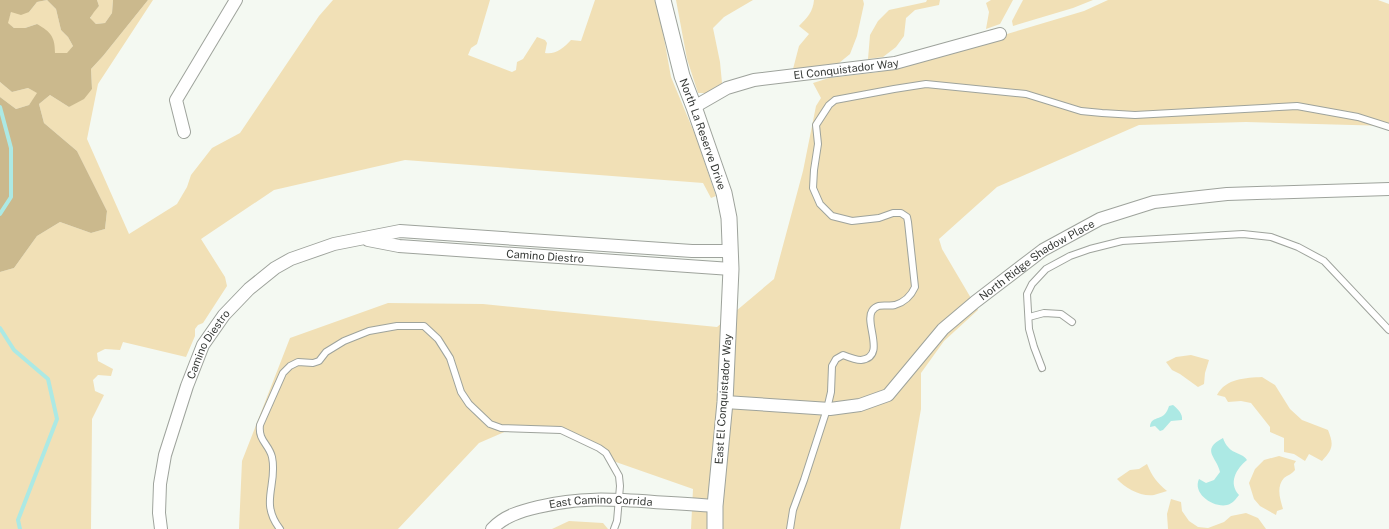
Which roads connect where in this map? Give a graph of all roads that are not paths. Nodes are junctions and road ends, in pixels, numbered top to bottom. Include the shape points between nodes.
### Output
1 (236, 0) edge
2 (663, 0) edge
3 (1000, 34) dead end
4 (694, 107) junction
5 (1389, 127) edge
6 (184, 132) dead end
7 (1389, 189) edge
8 (360, 239) junction
9 (730, 251) junction
10 (731, 269) junction
11 (1029, 317) junction
12 (1072, 322) dead end
13 (1389, 330) edge
14 (1042, 368) dead end
15 (725, 402) junction
16 (827, 409) junction
17 (619, 500) junction
18 (715, 506) junction
19 (161, 529) edge
20 (280, 529) edge
21 (492, 529) edge
22 (614, 529) edge
23 (714, 529) edge
24 (790, 529) edge

1 - 6 street via 176,100
2 - 4 street, North La Reserve Drive via 682,76
3 - 4 street, El Conquistador Way via 894,63 754,80 727,88
4 - 9 street, North La Reserve Drive via 724,193 729,218
5 - 16 lane via 1358,117 1297,106 1135,115 1102,113 1081,111 1026,94 926,84 835,100 816,125 818,144 814,188 820,204 832,216 852,221 879,218 893,213 901,213 907,217 915,287 910,297 894,305 881,305 873,310 869,317 873,351 868,357 860,360 843,355 836,359 832,366 831,392
7 - 16 street, North Ridge Shadow Place via 1228,194 1154,202 1100,219 1043,250 975,302 943,329 888,395 860,405
8 - 9 street, Camino Diestro via 400,231 662,249
8 - 10 street, Camino Diestro via 399,246
8 - 19 street, Camino Diestro via 308,252 275,268 224,314 203,345 165,454 160,484
9 - 10 street, North La Reserve Drive
10 - 15 street, East El Conquistador Way
11 - 12 lane via 1044,313 1061,314
11 - 13 lane via 1028,294 1032,284 1046,269 1070,256 1122,241 1243,234 1271,237 1298,247 1324,261
11 - 14 lane via 1029,329
15 - 16 street, North Ridge Shadow Place
15 - 18 street, East El Conquistador Way
16 - 24 lane via 793,510
17 - 18 street, East Camino Corrida
17 - 20 lane via 619,476 606,453 560,430 501,428 490,424 469,404 461,392 450,358 438,339 424,326 397,326 369,331 344,341 326,352 319,361 298,362 282,373 260,425 259,434 272,455 274,473 270,508
17 - 21 street, East Camino Corrida via 580,499 552,503 520,512 501,521
17 - 22 lane via 618,521
18 - 23 street, East El Conquistador Way

